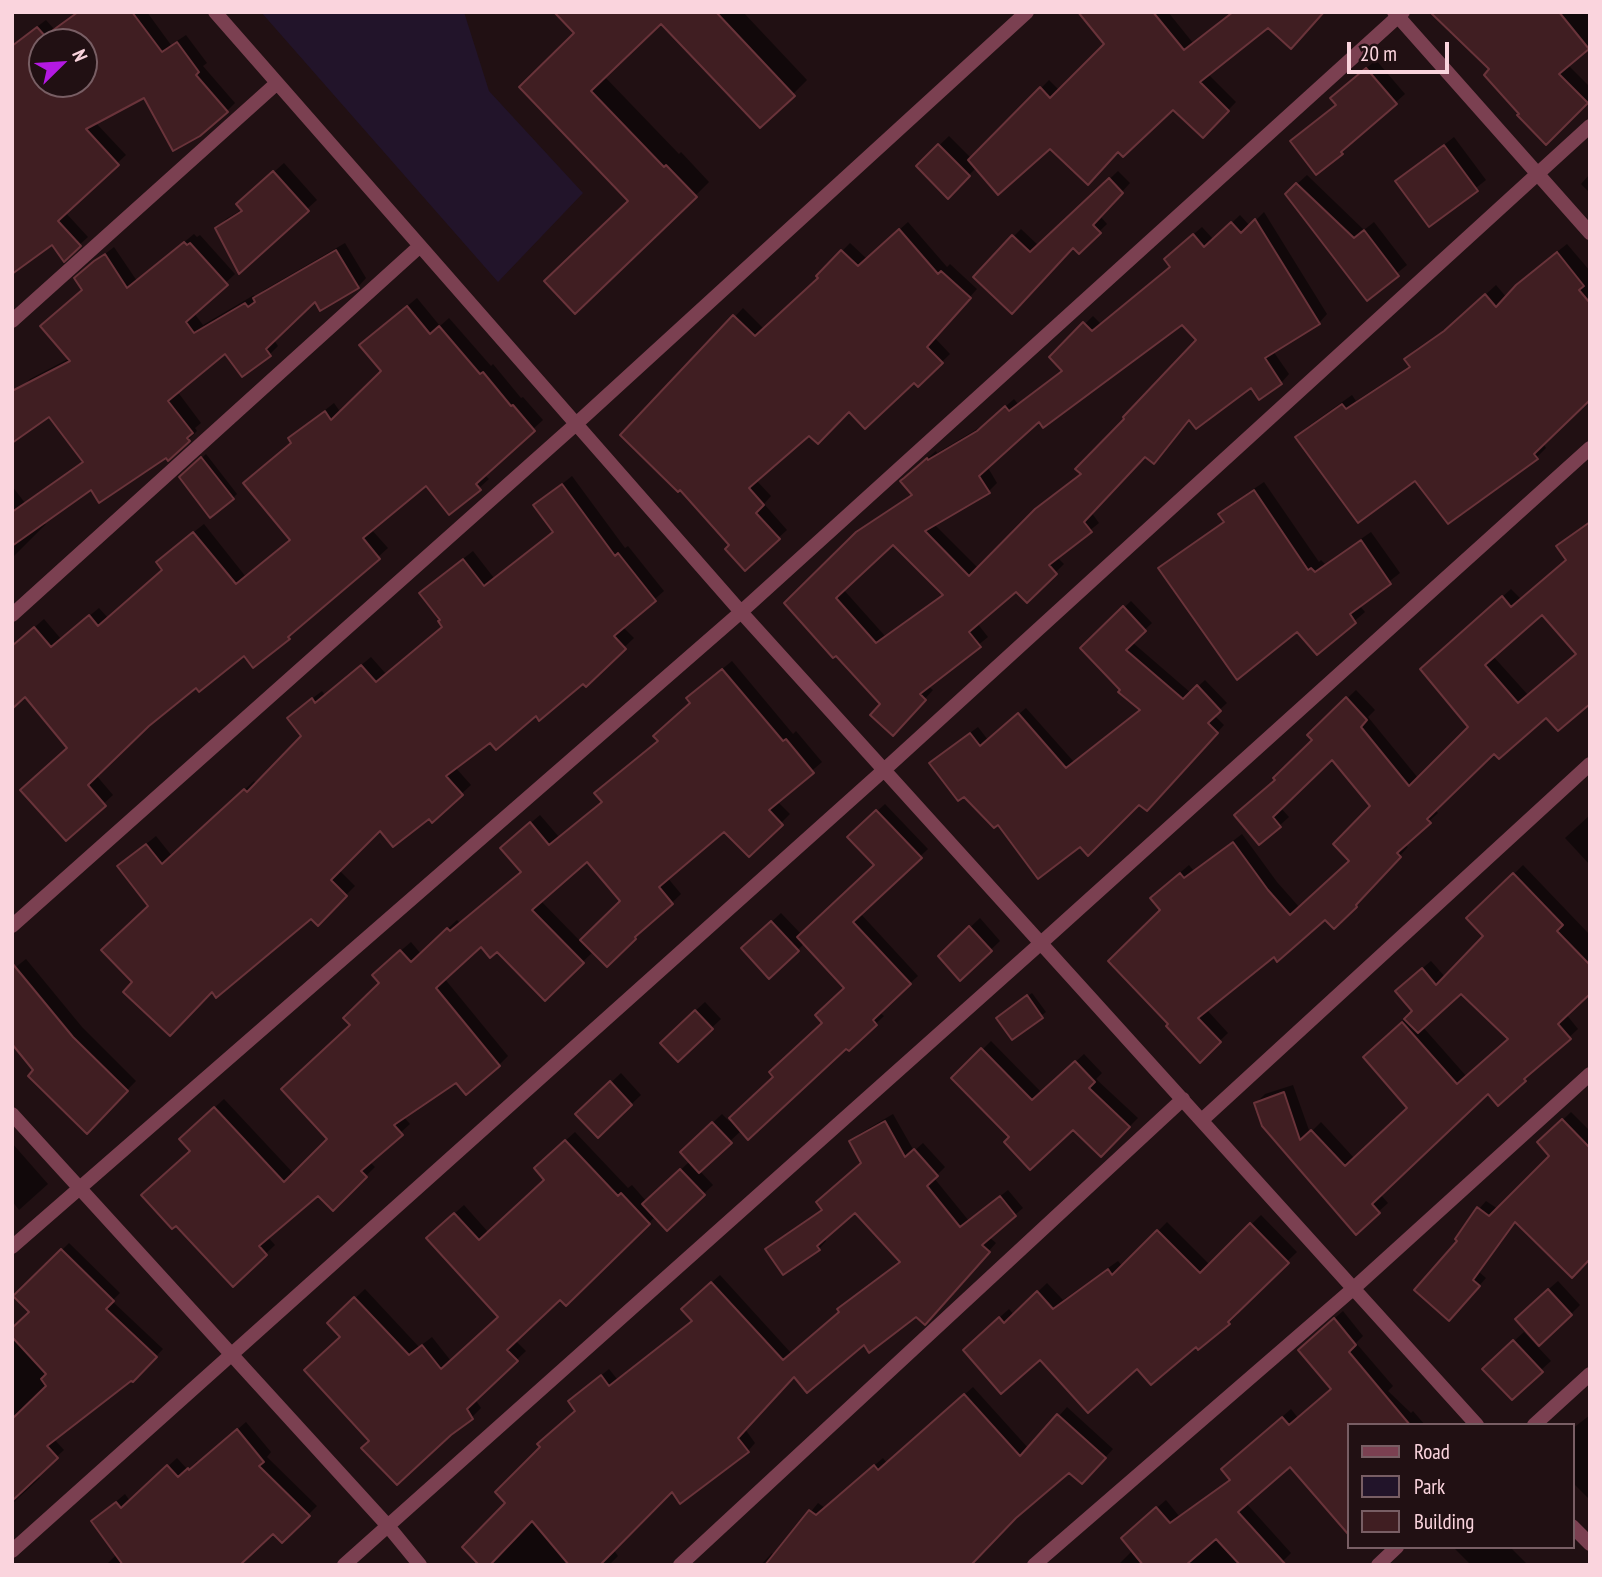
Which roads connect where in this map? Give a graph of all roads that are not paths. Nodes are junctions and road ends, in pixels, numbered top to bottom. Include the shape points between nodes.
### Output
1 (215, 12) edge
2 (1027, 12) edge
3 (1398, 14) edge
4 (277, 83) junction
5 (1590, 126) edge
6 (1537, 174) junction
7 (1590, 233) edge
8 (420, 246) junction
9 (12, 321) edge
10 (576, 424) junction
11 (1590, 448) edge
12 (741, 612) junction
13 (12, 615) edge
14 (1590, 764) edge
15 (884, 770) junction
16 (12, 926) edge
17 (1041, 943) junction
18 (1590, 1074) edge
19 (1183, 1099) junction
20 (12, 1114) edge
21 (1202, 1120) junction
22 (78, 1188) junction
23 (12, 1247) edge
24 (1354, 1288) junction
25 (231, 1355) junction
26 (1590, 1374) edge
27 (1475, 1423) edge
28 (1536, 1423) edge
29 (388, 1526) junction
30 (1574, 1528) edge
31 (1590, 1544) edge
32 (1395, 1549) edge
33 (12, 1551) edge
34 (344, 1565) edge
35 (420, 1565) edge
36 (680, 1565) edge
37 (1034, 1565) edge
38 (1378, 1565) edge

1 - 4 street
2 - 10 street
3 - 6 street
3 - 12 street
4 - 8 street
4 - 9 street
5 - 6 street
6 - 7 street
6 - 15 street
8 - 10 street
8 - 13 street
10 - 12 street
10 - 16 street
11 - 17 street
12 - 15 street
12 - 22 street
14 - 21 street
15 - 17 street
15 - 25 street
17 - 19 street
17 - 29 street
18 - 24 street
19 - 21 street
19 - 36 street
20 - 22 street
21 - 24 street
22 - 23 street
22 - 25 street
24 - 27 street
24 - 37 street
25 - 29 street
25 - 33 street
26 - 28 street
29 - 34 street
29 - 35 street
30 - 31 street
32 - 38 street

